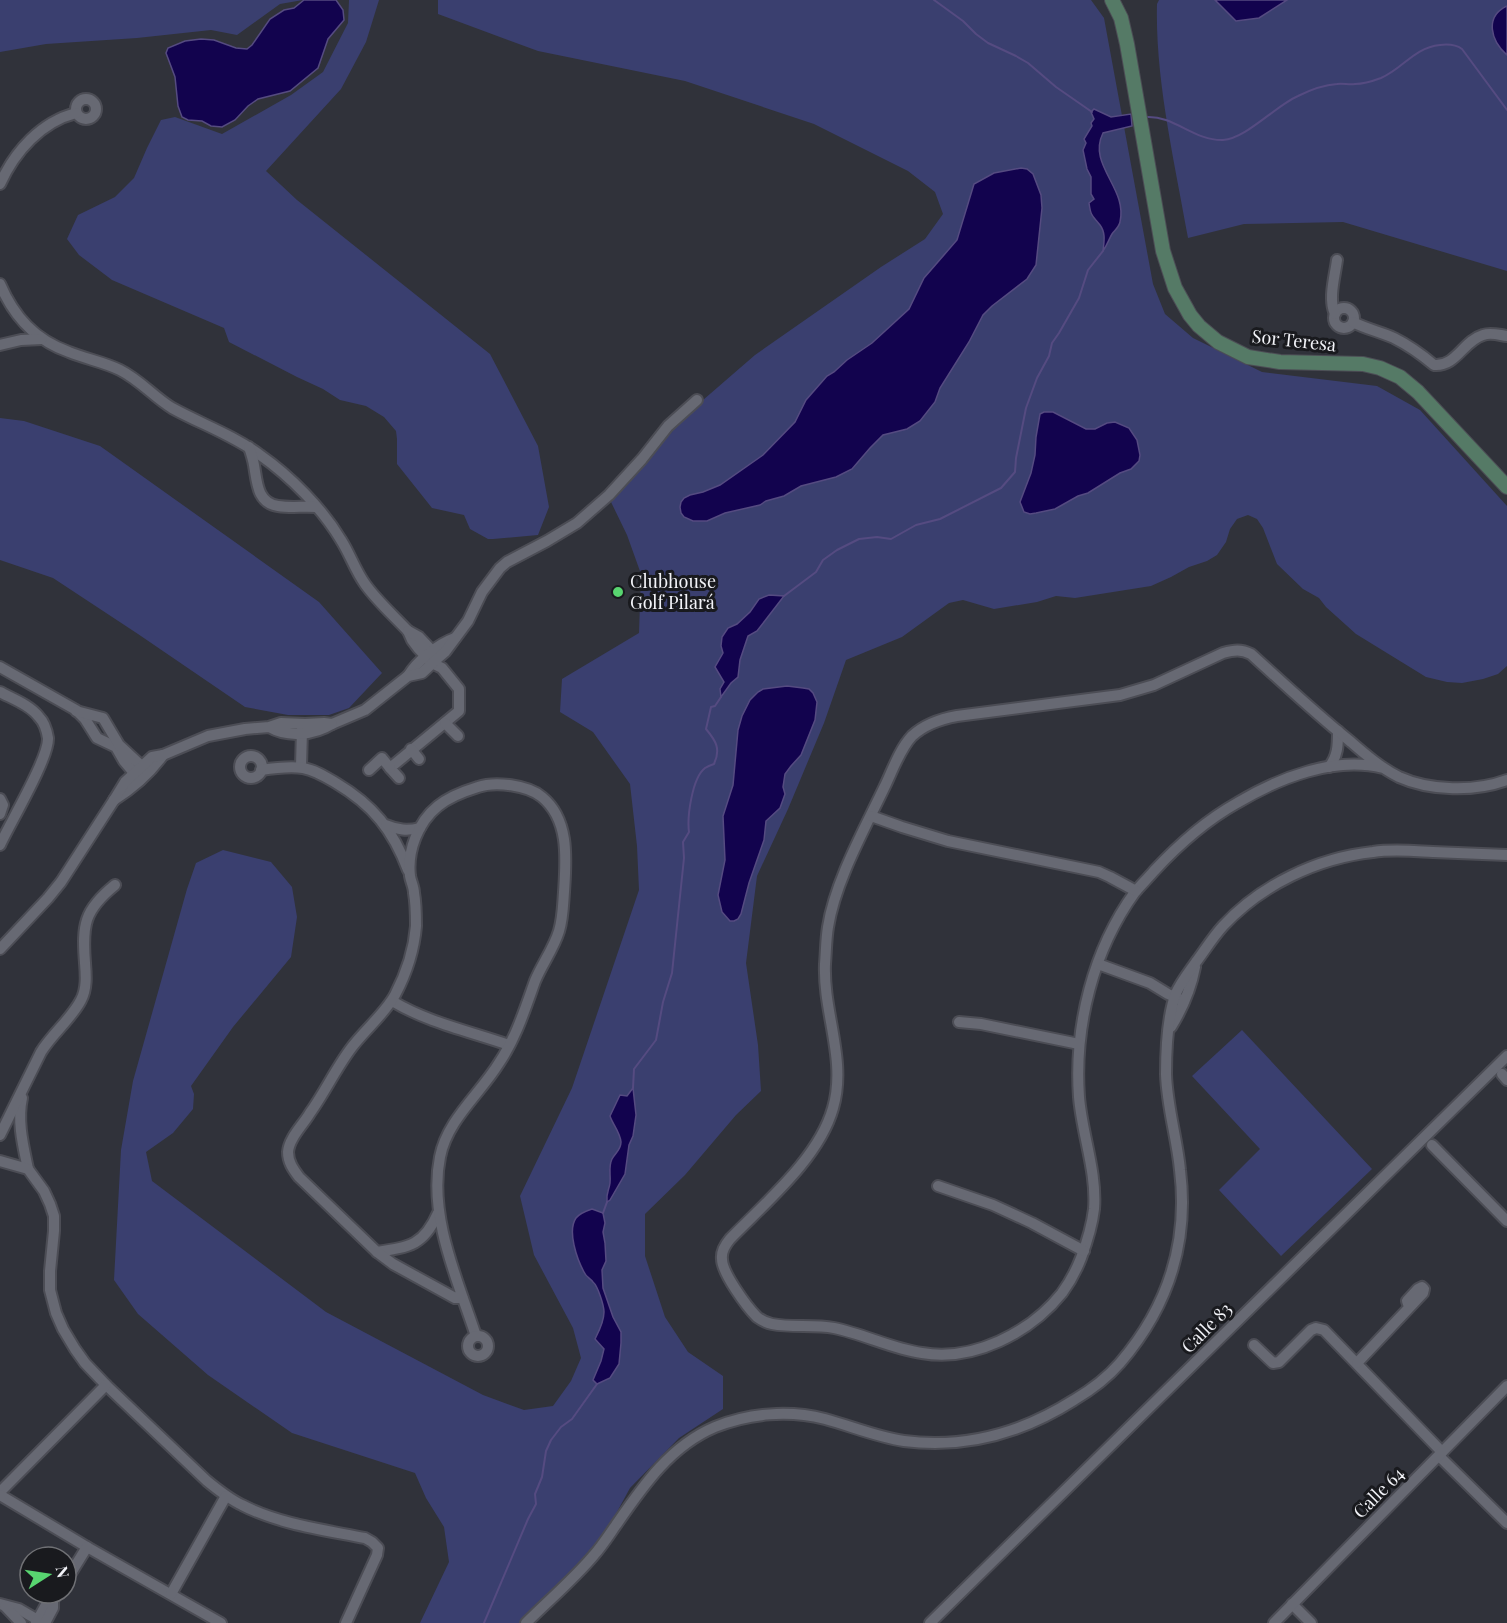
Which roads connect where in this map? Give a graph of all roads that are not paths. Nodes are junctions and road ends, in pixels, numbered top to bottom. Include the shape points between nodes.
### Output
1 (1112, 0) edge
2 (76, 113) dead end
3 (0, 184) edge
4 (1337, 260) dead end
5 (0, 284) edge
6 (1507, 336) edge
7 (42, 339) junction
8 (0, 345) edge
9 (696, 400) dead end
10 (249, 447) junction
11 (1507, 487) edge
12 (316, 507) junction
13 (434, 659) junction
14 (0, 667) edge
15 (0, 692) edge
16 (76, 710) junction
17 (449, 715) junction
18 (302, 729) junction
19 (1338, 731) junction
20 (458, 736) dead end
21 (411, 749) junction
22 (419, 759) dead end
23 (1329, 766) junction
24 (301, 767) junction
25 (390, 768) junction
26 (1383, 768) junction
27 (261, 770) dead end
28 (369, 770) dead end
29 (141, 773) junction
30 (399, 778) dead end
31 (1507, 780) edge
32 (0, 799) edge
33 (0, 814) edge
34 (871, 816) junction
35 (386, 825) junction
36 (420, 828) junction
37 (0, 845) edge
38 (1507, 855) edge
39 (410, 876) junction
40 (115, 885) dead end
41 (1136, 891) junction
42 (0, 949) edge
43 (1098, 964) junction
44 (1181, 995) junction
45 (392, 1001) junction
46 (959, 1022) dead end
47 (1079, 1044) junction
48 (509, 1045) junction
49 (1507, 1056) edge
50 (26, 1081) junction
51 (0, 1135) edge
52 (1432, 1145) dead end
53 (0, 1161) edge
54 (28, 1169) junction
55 (938, 1186) dead end
56 (438, 1213) junction
57 (1507, 1221) edge
58 (1084, 1251) junction
59 (377, 1252) junction
60 (463, 1298) junction
61 (1409, 1306) dead end
62 (476, 1336) dead end
63 (1254, 1345) dead end
64 (1357, 1363) junction
65 (106, 1385) junction
66 (1507, 1386) edge
67 (1440, 1454) junction
68 (0, 1494) edge
69 (226, 1496) junction
70 (1507, 1523) edge
71 (87, 1547) junction
72 (78, 1562) edge
73 (171, 1594) junction
74 (1292, 1604) junction
75 (2, 1605) edge
76 (54, 1605) edge
77 (40, 1622) edge
78 (21, 1623) edge
79 (221, 1623) edge
80 (346, 1623) edge
81 (526, 1623) edge
82 (930, 1623) edge
83 (1274, 1623) edge
84 (1311, 1623) edge

1 - 11 street, Sor Teresa via 1124,28 1163,251 1183,303 1199,326 1218,342 1248,357 1280,362 1363,364 1400,377
2 - 3 street via 47,126 27,142
4 - 6 street via 1332,297 1335,314 1348,309 1353,322 1400,341 1434,365 1452,360 1484,334
5 - 7 street via 20,319
7 - 8 street
7 - 10 street via 122,371 169,406
9 - 13 street via 668,426 609,495 577,523 500,568 446,652
10 - 12 street via 281,471
10 - 12 street via 258,491 266,501 281,507
12 - 13 street via 341,539 366,586 408,631 419,637
13 - 17 street via 459,689 459,711
13 - 18 street via 422,673 408,676 365,710 317,732
14 - 16 street
15 - 37 street via 39,717 48,740 39,767
16 - 29 street via 97,738 116,747 124,761
16 - 29 street via 103,718 114,740
17 - 20 street
17 - 21 street via 428,729
18 - 24 street
18 - 29 street via 278,732 269,727 208,736 152,758
19 - 23 street via 1336,759
19 - 26 street
19 - 34 street via 1251,654 1235,650 1154,685 1120,695 957,716 923,727 902,751
21 - 22 street
21 - 25 street via 399,754
23 - 26 street
23 - 41 street via 1272,785 1223,811 1181,842
24 - 27 street
24 - 35 street via 347,790
25 - 28 street via 382,758
25 - 30 street
26 - 31 street via 1401,778 1438,787 1479,786
29 - 42 street via 128,791 114,800 61,882
32 - 33 street
34 - 41 street via 948,841 1099,872
34 - 58 street via 846,868 828,927 827,1003 838,1059 833,1108 814,1149 730,1239 721,1258 724,1270 764,1322 834,1328 936,1355 984,1347 1012,1335 1047,1310 1063,1292
35 - 36 street via 397,830
35 - 39 street
36 - 39 street via 413,843
36 - 48 street via 437,807 484,784 533,792 555,812 566,854 562,916 556,939
38 - 44 street via 1373,852 1335,859 1287,877 1240,909 1222,927 1195,964 1193,979
39 - 45 street via 416,929 404,976
40 - 50 street via 99,898 84,927 86,975 81,1000 47,1042
41 - 43 street
43 - 44 street
43 - 47 street
44 - 81 street via 1178,1016 1169,1030 1167,1090 1180,1168 1182,1228 1176,1262 1161,1300 1118,1365 1064,1407 1018,1429 984,1438 904,1441 805,1415 772,1414 715,1427 668,1459 647,1481 595,1554
45 - 48 street via 445,1026
45 - 59 street via 337,1069 289,1145 288,1156 299,1177
46 - 47 street
47 - 58 street via 1081,1119 1093,1179 1094,1207
48 - 56 street via 447,1137 440,1156
49 - 82 street, Calle 83
50 - 51 street
50 - 54 street via 20,1108
52 - 57 street
53 - 54 street
54 - 65 street via 44,1191 54,1216 50,1290 56,1313 85,1363
55 - 58 street via 993,1205
56 - 59 street via 433,1225 410,1246
56 - 60 street
59 - 60 street via 410,1275 455,1298
60 - 62 street
61 - 64 street
63 - 64 street via 1276,1363 1311,1330 1320,1329
64 - 67 street
65 - 68 street
65 - 69 street
66 - 67 street, Calle 64
67 - 70 street
67 - 74 street, Calle 64
68 - 71 street
69 - 73 street
69 - 80 street via 276,1518 365,1538 378,1548
71 - 72 street
71 - 73 street
73 - 79 street
74 - 83 street, Calle 64
74 - 84 street
75 - 77 street via 19,1609
75 - 78 street
76 - 77 street

